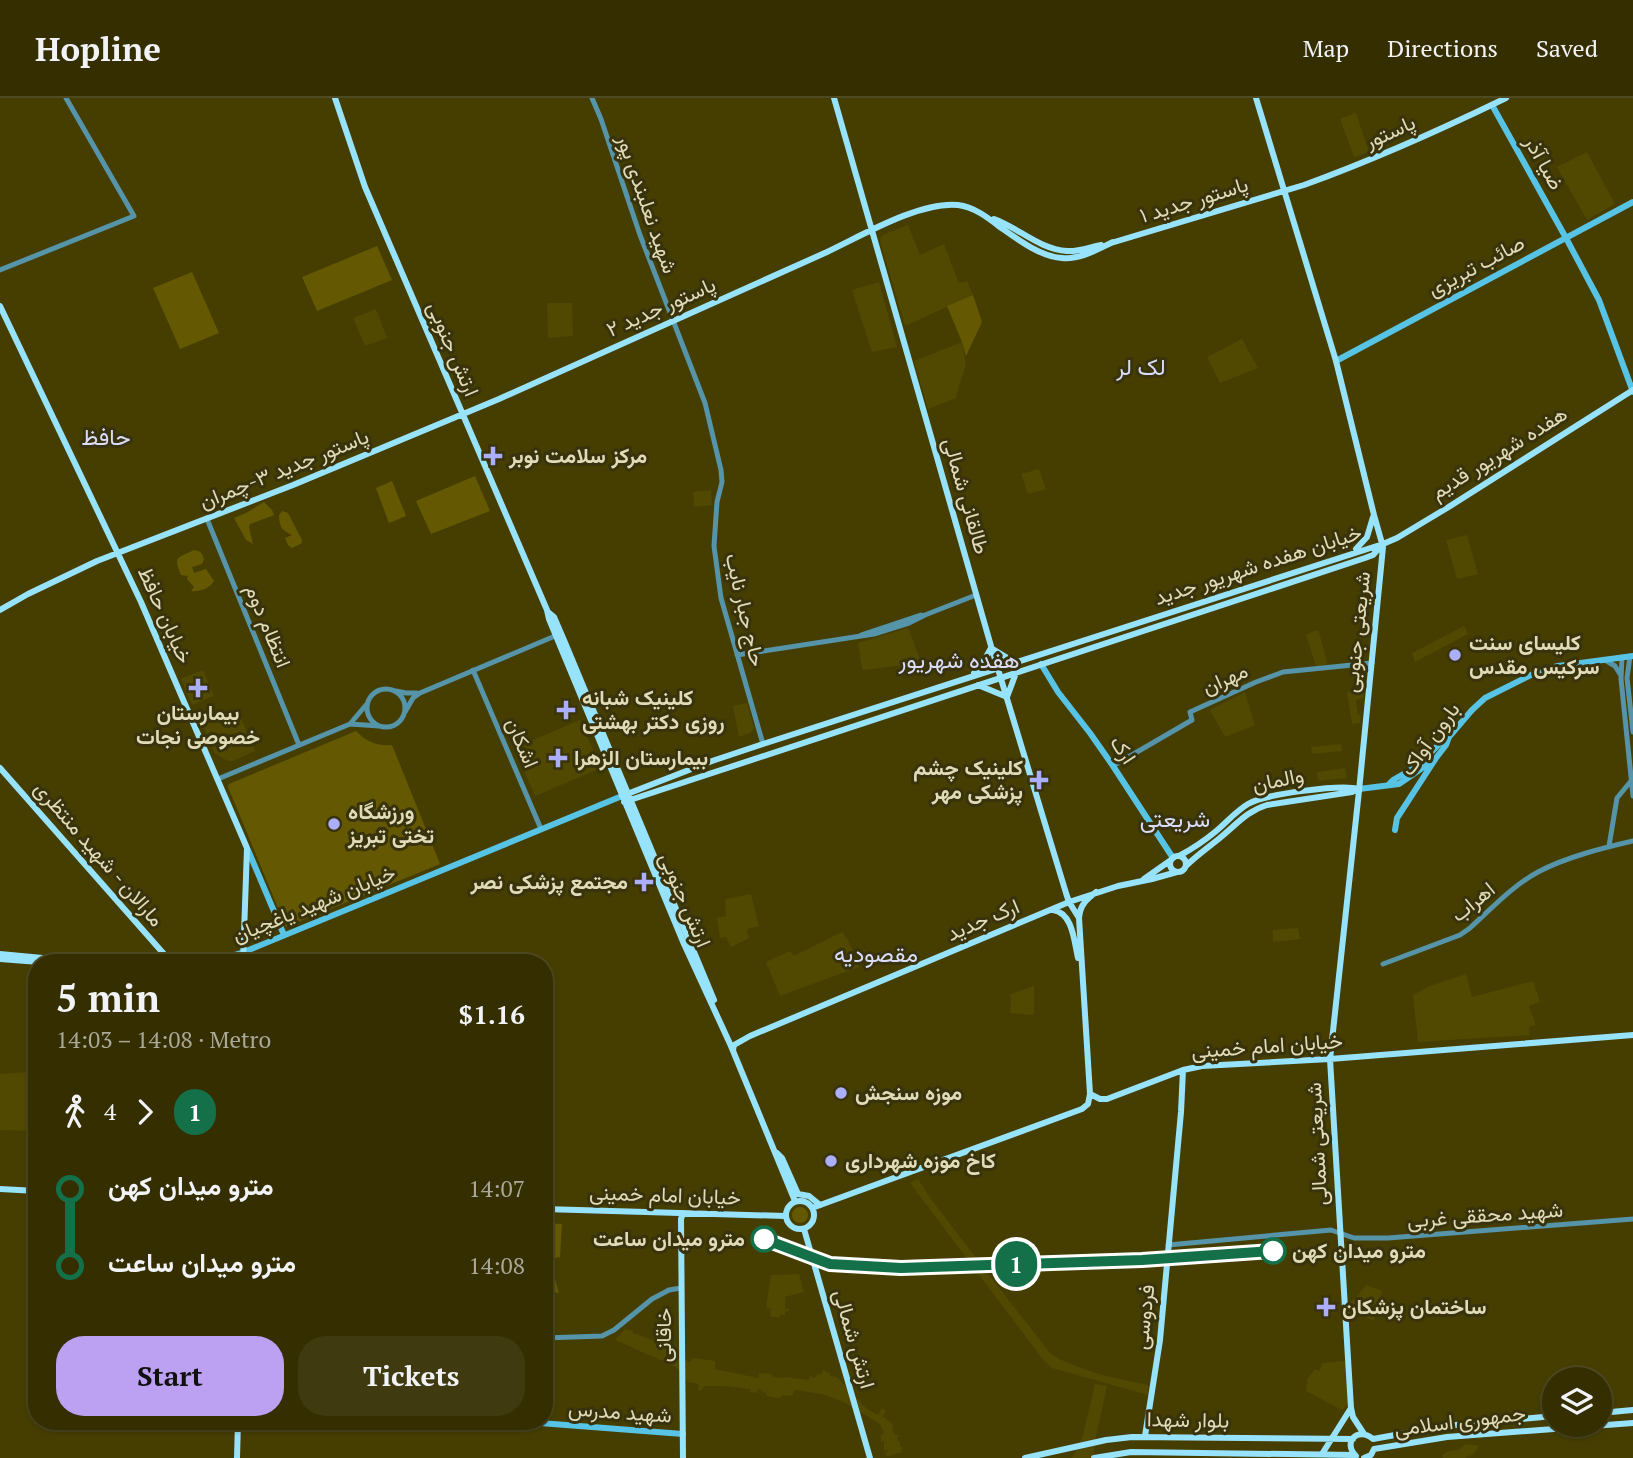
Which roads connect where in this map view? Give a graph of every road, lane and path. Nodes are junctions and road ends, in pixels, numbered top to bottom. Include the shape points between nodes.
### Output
1 (66, 98) edge
2 (335, 98) edge
3 (592, 98) edge
4 (834, 98) edge
5 (1256, 98) edge
6 (1506, 98) edge
7 (1492, 105) junction
8 (1286, 190) junction
9 (1633, 202) edge
10 (872, 230) junction
11 (1566, 237) junction
12 (0, 270) edge
13 (0, 306) edge
14 (673, 321) junction
15 (1336, 361) junction
16 (1633, 391) edge
17 (463, 415) junction
18 (1374, 515) junction
19 (208, 519) junction
20 (1383, 544) junction
21 (118, 552) junction
22 (1351, 552) junction
23 (976, 595) junction
24 (0, 610) edge
25 (547, 610) junction
26 (555, 636) junction
27 (991, 648) junction
28 (737, 655) junction
29 (1628, 656) edge
30 (1605, 660) junction
31 (1014, 662) junction
32 (1372, 663) junction
33 (1041, 664) junction
34 (997, 667) junction
35 (473, 670) junction
36 (1016, 673) junction
37 (971, 676) junction
38 (1000, 678) junction
39 (1623, 678) junction
40 (978, 685) junction
41 (392, 690) junction
42 (420, 693) junction
43 (1007, 697) junction
44 (367, 704) junction
45 (405, 712) junction
46 (350, 724) junction
47 (379, 726) junction
48 (1633, 732) edge
49 (1449, 737) junction
50 (763, 744) junction
51 (299, 745) junction
52 (1436, 758) junction
53 (712, 761) junction
54 (1113, 766) junction
55 (0, 768) edge
56 (714, 772) junction
57 (218, 779) junction
58 (1632, 781) edge
59 (1389, 784) junction
60 (1360, 789) junction
61 (1326, 793) junction
62 (1633, 796) edge
63 (626, 798) junction
64 (541, 829) junction
65 (1395, 831) dead end
66 (1633, 841) edge
67 (1609, 846) junction
68 (247, 848) junction
69 (1174, 858) junction
70 (1186, 866) junction
71 (1177, 872) junction
72 (1139, 882) junction
73 (1096, 892) junction
74 (1069, 902) junction
75 (1051, 910) junction
76 (1079, 918) junction
77 (284, 935) junction
78 (244, 952) junction
79 (164, 954) edge
80 (238, 954) edge
81 (0, 956) edge
82 (28, 958) edge
83 (28, 960) edge
84 (1383, 964) dead end
85 (1083, 976) junction
86 (1633, 1035) edge
87 (736, 1043) junction
88 (734, 1052) junction
89 (1329, 1059) junction
90 (1183, 1073) junction
91 (1090, 1094) junction
92 (774, 1149) junction
93 (0, 1189) edge
94 (28, 1191) edge
95 (796, 1201) junction
96 (820, 1205) junction
97 (812, 1208) junction
98 (553, 1209) edge
99 (682, 1216) junction
100 (785, 1216) junction
101 (1633, 1219) edge
102 (804, 1229) junction
103 (1340, 1233) junction
104 (1168, 1245) junction
105 (681, 1288) junction
106 (553, 1338) edge
107 (1351, 1408) junction
108 (1633, 1410) edge
109 (1612, 1412) edge
110 (1542, 1417) edge
111 (1479, 1423) junction
112 (1633, 1423) edge
113 (553, 1424) edge
114 (239, 1430) edge
115 (683, 1434) junction
116 (1364, 1434) junction
117 (1481, 1434) junction
118 (1145, 1436) junction
119 (1330, 1439) junction
120 (1353, 1439) junction
121 (1374, 1453) edge
122 (1322, 1454) junction
123 (1358, 1457) edge
124 (237, 1458) edge
125 (683, 1458) edge
126 (870, 1458) edge
127 (1025, 1458) edge
128 (1094, 1458) edge

1 - 12 street via 134,216
2 - 17 main road, ارتش جنوبی via 367,190
3 - 14 street, شهید نعلبندی پور
4 - 10 main road, طالقانی شمالی
5 - 8 main road, شریعتی جنوبی
6 - 7 main road, پاستور
7 - 8 main road, پاستور via 1376,158
7 - 11 main road, ضیا آذر
8 - 10 main road, پاستور جدید ۱ via 1114,243 1066,251 1049,248 964,206 939,206
8 - 15 main road, شریعتی جنوبی
9 - 11 main road, صائب تبریزی
10 - 14 main road, پاستور جدید ۲
10 - 23 main road, طالقانی شمالی
11 - 15 main road, صائب تبریزی
11 - 16 main road, ضیا آذر via 1599,300
13 - 21 main road, خیابان حافظ
14 - 17 main road, پاستور جدید ۲
14 - 28 street, حاج جبار نایب via 705,403 721,470 714,546 721,598
15 - 18 main road, شریعتی جنوبی
16 - 20 main road, هفده شهریور قدیم
17 - 19 main road, پاستور جدید ۳-چمران
17 - 25 main road, ارتش جنوبی
18 - 20 main road, شریعتی جنوبی
18 - 22 main road via 1367,537
19 - 21 main road, پاستور جدید ۳-چمران
19 - 51 street, انتظام دوم
20 - 22 main road, خیابان هفده شهریور جدید
20 - 32 main road, شریعتی جنوبی
20 - 33 main road, خیابان هفده شهریور جدید via 1368,557
21 - 24 main road, پاستور جدید ۳-چمران
21 - 57 main road, خیابان حافظ
22 - 31 main road, خیابان هفده شهریور جدید
23 - 27 main road, طالقانی شمالی
23 - 28 street via 867,636
25 - 26 main road, ارتش جنوبی
25 - 63 main road, ارتش جنوبی via 554,617
26 - 35 street
26 - 63 main road, ارتش جنوبی
27 - 31 main road
27 - 34 main road, طالقانی شمالی
27 - 37 main road
28 - 50 street, حاج جبار نایب
29 - 30 main road, بارون آواک
29 - 39 street
30 - 39 street
30 - 49 main road, بارون آواک via 1558,666 1520,679 1485,698
31 - 34 main road, خیابان هفده شهریور جدید
32 - 54 street, مهران via 1283,672 1256,682 1190,712 1192,720
32 - 60 main road, شریعتی جنوبی
33 - 36 main road, خیابان هفده شهریور جدید
33 - 54 main road, ارک
34 - 37 main road, خیابان هفده شهریور جدید
34 - 38 main road, طالقانی شمالی
35 - 42 street
35 - 64 street, اشکان
36 - 38 main road, خیابان هفده شهریور جدید
36 - 43 main road
37 - 50 main road, خیابان هفده شهریور جدید
38 - 40 main road, خیابان هفده شهریور جدید
38 - 43 main road, طالقانی شمالی
39 - 48 street
39 - 58 street
40 - 43 main road
40 - 56 main road, خیابان هفده شهریور جدید
41 - 42 street
41 - 44 street via 376,691
41 - 45 street via 404,701
42 - 45 street
43 - 74 main road, طالقانی شمالی
44 - 46 street
44 - 47 street via 368,715
45 - 47 street via 395,724
46 - 47 street
46 - 51 street
49 - 52 main road, بارون آواک
49 - 59 main road, والمان via 1419,765
50 - 53 main road, خیابان هفده شهریور جدید
51 - 57 street
52 - 59 main road, والمان via 1404,782
52 - 65 main road, بارون آواک via 1397,818
53 - 56 main road
53 - 63 main road, خیابان هفده شهریور جدید
54 - 69 main road, ارک
55 - 79 main road, مارالان - شهید منتظری
56 - 63 main road, خیابان هفده شهریور جدید
57 - 68 main road, خیابان حافظ
58 - 62 street
58 - 67 street via 1617,798
59 - 60 main road, والمان
60 - 61 main road, والمان
60 - 89 main road, شریعتی جنوبی
61 - 69 main road, والمان via 1253,801
61 - 70 main road, والمان via 1249,812
63 - 64 main road, خیابان شهید یاغچیان
63 - 87 main road, ارتش جنوبی
63 - 88 main road, ارتش جنوبی via 684,944
64 - 77 main road, خیابان شهید یاغچیان
66 - 67 street, اهراب
67 - 84 street, اهراب via 1539,871 1461,934
68 - 77 main road
68 - 78 main road, خیابان حافظ
69 - 70 main road via 1185,859
69 - 71 main road via 1172,869
69 - 72 main road, والمان
70 - 71 main road
71 - 72 main road
72 - 73 main road, ارک جدید
73 - 74 main road, ارک جدید
73 - 76 main road via 1082,905
74 - 75 main road, ارک جدید
74 - 76 main road, طالقانی شمالی
75 - 85 main road via 1066,915
75 - 87 main road, ارک جدید
76 - 85 main road
77 - 78 main road, خیابان شهید یاغچیان
78 - 80 main road, خیابان شهید یاغچیان
81 - 82 main road
81 - 83 main road
85 - 91 main road
86 - 89 main road, خیابان امام خمینی
87 - 88 main road
88 - 92 main road, ارتش جنوبی
89 - 90 main road, خیابان امام خمینی via 1202,1066
89 - 103 main road, شریعتی شمالی
90 - 91 main road, خیابان امام خمینی via 1107,1099
90 - 104 main road, فردوسی
91 - 96 main road via 1082,1109
92 - 95 main road, ارتش جنوبی
92 - 96 main road via 798,1194
93 - 94 main road
95 - 97 main road
95 - 100 main road
96 - 97 main road
97 - 102 main road via 814,1219
98 - 99 main road, خیابان امام خمینی
99 - 100 main road, خیابان امام خمینی
99 - 105 main road, خاقانی
100 - 102 main road via 790,1226
101 - 103 street, شهید محققی غربی via 1388,1238 1354,1238
102 - 126 main road, ارتش شمالی
103 - 104 street, شهید محققی غربی via 1331,1230
103 - 107 main road, شریعتی شمالی
104 - 118 main road, فردوسی
105 - 106 street via 652,1299 602,1336
105 - 115 main road, خاقانی
107 - 116 main road, شریعتی شمالی
107 - 119 main road
108 - 109 main road
110 - 111 main road, جمهوری اسلامی
111 - 116 main road, جمهوری اسلامی via 1373,1439
111 - 117 main road
112 - 117 main road, جمهوری اسلامی
113 - 115 main road, شهید مدرس
114 - 124 main road
115 - 125 main road, خاقانی
116 - 120 main road
117 - 121 main road, جمهوری اسلامی
118 - 119 main road, بلوار شهدا
118 - 127 main road, بلوار شهدا
119 - 120 main road, بلوار شهدا
119 - 122 main road
120 - 123 main road via 1351,1449
121 - 123 main road
122 - 123 main road, بلوار شهدا
122 - 128 main road, بلوار شهدا via 1131,1452

